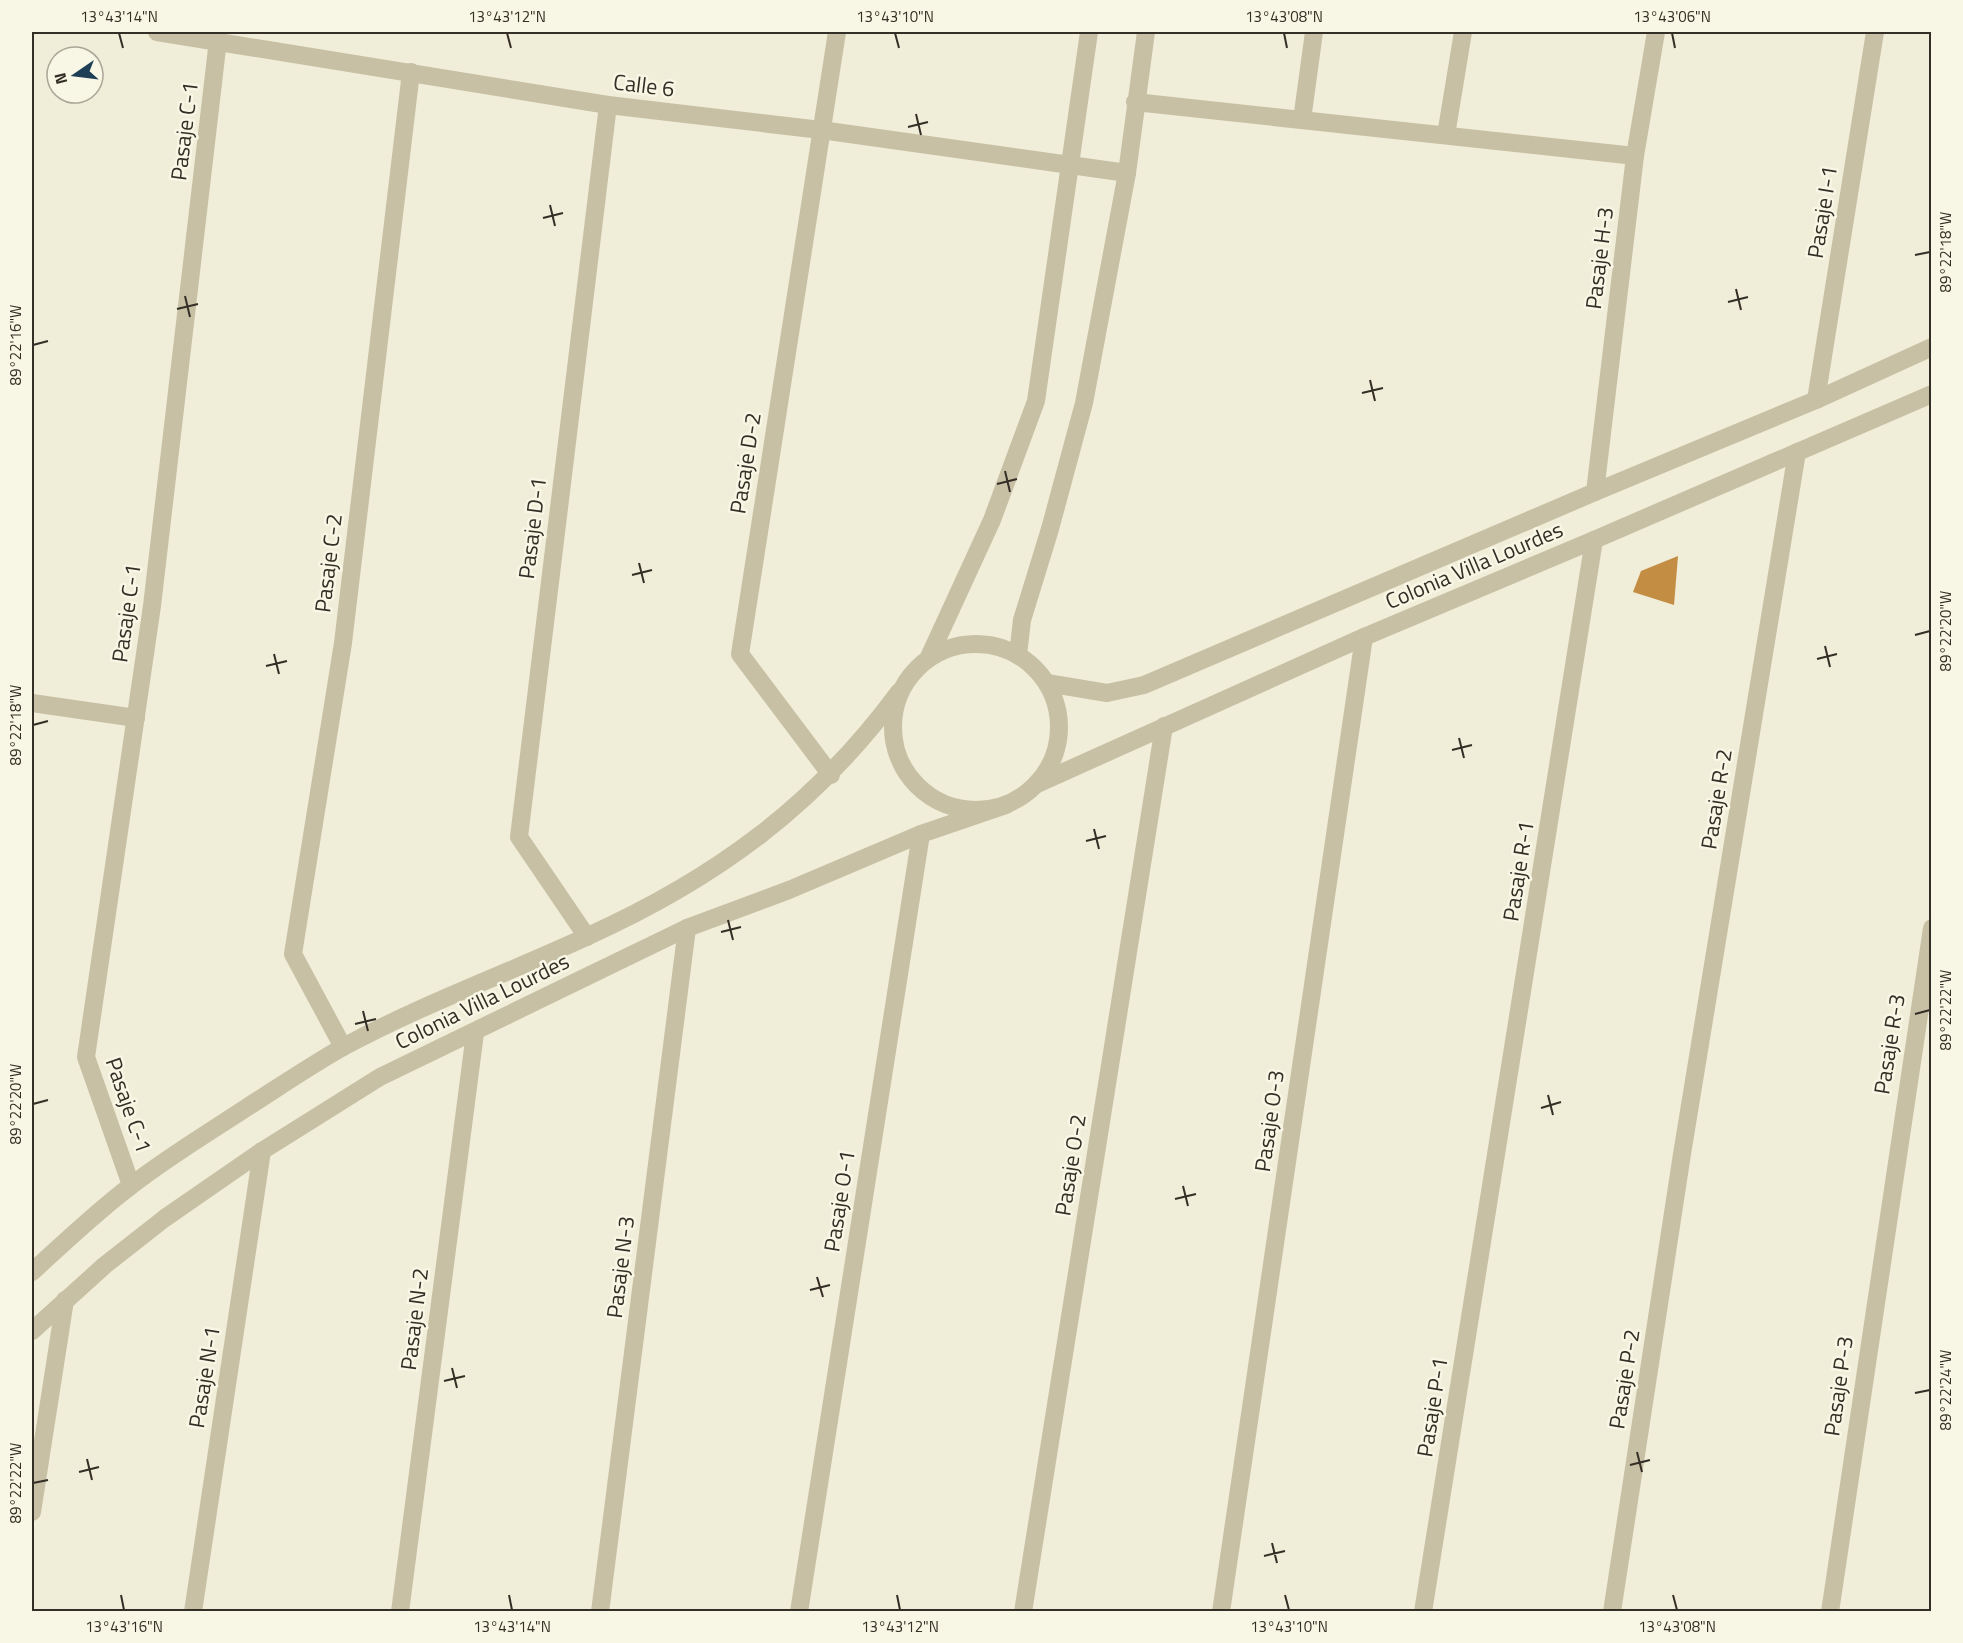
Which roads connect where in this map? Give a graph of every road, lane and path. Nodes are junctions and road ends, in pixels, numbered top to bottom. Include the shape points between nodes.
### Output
1 (157, 32) edge
2 (837, 32) edge
3 (1089, 32) edge
4 (1146, 32) edge
5 (1314, 32) edge
6 (1463, 32) edge
7 (1656, 32) edge
8 (1875, 32) edge
9 (218, 40) junction
10 (411, 72) junction
11 (1135, 102) junction
12 (608, 105) junction
13 (1302, 120) junction
14 (821, 130) junction
15 (1446, 135) junction
16 (1635, 156) junction
17 (1068, 164) junction
18 (1127, 173) junction
19 (1932, 347) edge
20 (1932, 394) edge
21 (1816, 400) junction
22 (1797, 452) junction
23 (1595, 492) junction
24 (1594, 540) junction
25 (1364, 637) junction
26 (1018, 655) junction
27 (929, 657) junction
28 (1047, 683) junction
29 (899, 692) junction
30 (32, 703) edge
31 (136, 718) junction
32 (1164, 726) junction
33 (831, 775) junction
34 (1037, 784) junction
35 (1006, 805) junction
36 (921, 834) junction
37 (687, 928) junction
38 (1932, 928) edge
39 (587, 937) junction
40 (475, 1033) junction
41 (343, 1047) junction
42 (262, 1150) junction
43 (1682, 1154) joint
44 (1894, 1168) joint
45 (131, 1185) junction
46 (1489, 1209) joint
47 (32, 1272) edge
48 (64, 1300) junction
49 (32, 1331) edge
50 (32, 1512) edge
51 (193, 1611) edge
52 (399, 1611) edge
53 (600, 1611) edge
54 (799, 1611) edge
55 (1023, 1611) edge
56 (1221, 1611) edge
57 (1423, 1611) edge
58 (1612, 1611) edge
59 (1830, 1611) edge

1 - 9 street, Calle 6
2 - 14 street, Pasaje D-2
3 - 17 street
4 - 11 street
5 - 13 street
6 - 15 street
7 - 16 street, Pasaje H-3
8 - 21 street, Pasaje I-1
9 - 10 street, Calle 6
9 - 31 street, Pasaje C-1
10 - 12 street, Calle 6
10 - 41 street, Pasaje C-2 via 343,643 293,954
11 - 13 street
11 - 18 street
12 - 14 street, Calle 6
12 - 39 street, Pasaje D-1 via 519,837
13 - 15 street
14 - 17 street, Calle 6
14 - 33 street, Pasaje D-2 via 740,654
15 - 16 street
16 - 23 street, Pasaje H-3
17 - 18 street, Calle 6
17 - 27 street via 1036,401 992,520
18 - 26 street via 1084,403 1022,620
19 - 21 street, Colonia Villa Lourdes
20 - 22 street, Colonia Villa Lourdes
21 - 23 street, Colonia Villa Lourdes
22 - 24 street, Colonia Villa Lourdes
22 - 43 street, Pasaje R-2
23 - 28 street, Colonia Villa Lourdes via 1144,685 1107,693
24 - 25 street, Colonia Villa Lourdes
24 - 46 street, Pasaje R-1
25 - 32 street, Colonia Villa Lourdes
25 - 56 street, Pasaje O-3
26 - 27 street via 996,646 973,643 950,647
26 - 28 street
27 - 29 street via 912,672
28 - 34 street via 1059,723 1049,766
29 - 33 street, Colonia Villa Lourdes
29 - 35 street via 893,715 894,743 904,771 924,792 949,806 978,810
30 - 31 street
31 - 45 street, Pasaje C-1 via 86,1057
32 - 34 street, Colonia Villa Lourdes
32 - 55 street, Pasaje O-2
33 - 39 street, Colonia Villa Lourdes via 782,819 719,866
34 - 35 street
35 - 36 street, Colonia Villa Lourdes
36 - 37 street, Colonia Villa Lourdes
36 - 54 street, Pasaje O-1
37 - 40 street, Colonia Villa Lourdes
37 - 53 street, Pasaje N-3
38 - 44 street, Pasaje R-3
39 - 41 street, Colonia Villa Lourdes via 427,1004
40 - 42 street, Colonia Villa Lourdes via 380,1077
40 - 52 street, Pasaje N-2
41 - 45 street, Colonia Villa Lourdes
42 - 48 street, Colonia Villa Lourdes via 165,1218
42 - 51 street, Pasaje N-1
43 - 58 street, Pasaje P-2
44 - 59 street, Pasaje P-3
45 - 47 street, Colonia Villa Lourdes
46 - 57 street, Pasaje P-1
48 - 49 street, Colonia Villa Lourdes
48 - 50 street

